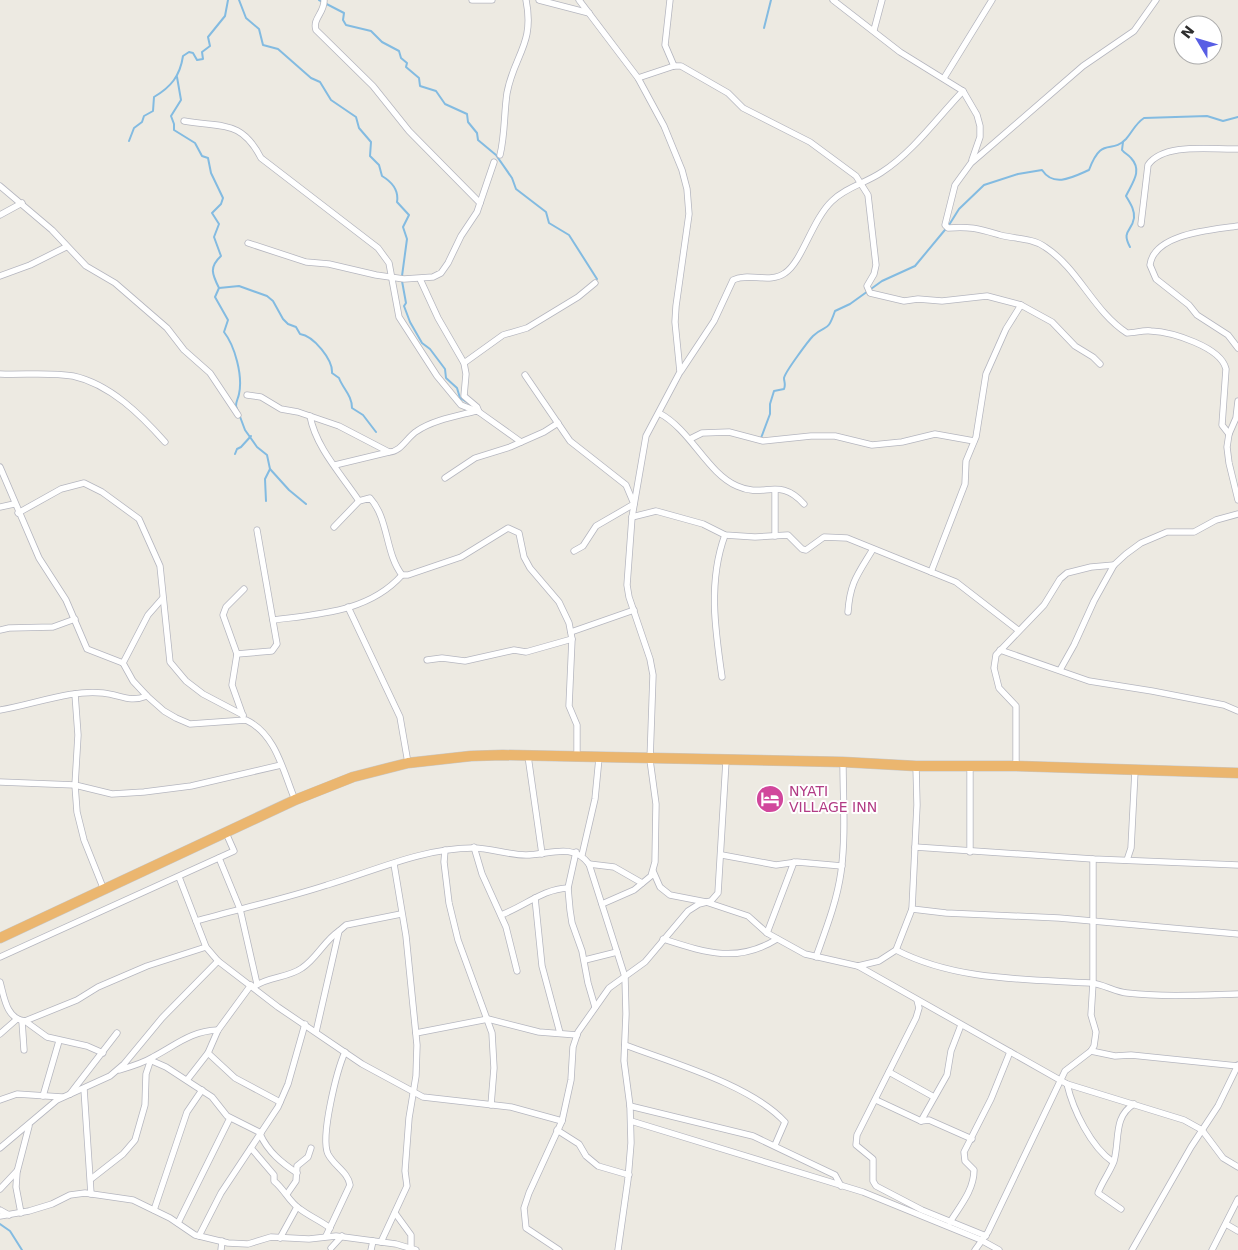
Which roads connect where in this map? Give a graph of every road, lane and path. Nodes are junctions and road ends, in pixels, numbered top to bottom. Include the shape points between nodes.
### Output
1 (324, 0) edge
2 (472, 0) edge
3 (492, 0) edge
4 (526, 0) edge
5 (539, 0) edge
6 (579, 0) edge
7 (670, 0) edge
8 (833, 0) edge
9 (882, 0) edge
10 (992, 0) edge
11 (1156, 0) edge
12 (589, 14) junction
13 (874, 30) junction
14 (674, 66) junction
15 (638, 78) junction
16 (944, 78) junction
17 (963, 92) junction
18 (184, 121) dead end
19 (980, 137) junction
20 (990, 145) junction
21 (1238, 149) edge
22 (500, 155) dead end
23 (494, 162) dead end
24 (971, 163) junction
25 (862, 183) junction
26 (0, 186) edge
27 (22, 203) junction
28 (480, 203) junction
29 (0, 214) edge
30 (1141, 224) dead end
31 (1238, 226) edge
32 (248, 243) dead end
33 (66, 247) junction
34 (0, 276) edge
35 (391, 277) junction
36 (420, 279) junction
37 (595, 283) dead end
38 (1021, 305) junction
39 (1238, 348) edge
40 (464, 364) junction
41 (1100, 364) dead end
42 (680, 372) junction
43 (0, 374) edge
44 (525, 376) dead end
45 (247, 395) dead end
46 (1238, 402) edge
47 (478, 411) junction
48 (659, 412) junction
49 (238, 415) dead end
50 (310, 416) junction
51 (558, 423) junction
52 (1229, 434) junction
53 (690, 439) junction
54 (974, 441) junction
55 (166, 442) dead end
56 (521, 442) junction
57 (389, 452) junction
58 (335, 464) junction
59 (0, 466) edge
60 (445, 478) dead end
61 (775, 490) junction
62 (1238, 500) edge
63 (359, 501) junction
64 (14, 504) junction
65 (634, 504) junction
66 (804, 504) dead end
67 (0, 507) edge
68 (18, 513) junction
69 (1238, 514) edge
70 (632, 517) junction
71 (334, 527) dead end
72 (257, 530) dead end
73 (724, 535) junction
74 (775, 536) junction
75 (873, 549) junction
76 (574, 551) dead end
77 (1114, 565) junction
78 (931, 572) junction
79 (402, 575) junction
80 (244, 589) dead end
81 (162, 599) junction
82 (348, 608) junction
83 (634, 610) junction
84 (848, 612) dead end
85 (75, 619) junction
86 (273, 620) junction
87 (0, 630) edge
88 (1018, 630) junction
89 (571, 636) junction
90 (1000, 650) junction
91 (238, 654) junction
92 (427, 660) dead end
93 (123, 663) junction
94 (1060, 670) junction
95 (722, 677) dead end
96 (75, 694) junction
97 (147, 696) junction
98 (0, 710) edge
99 (1238, 711) edge
100 (244, 717) junction
101 (528, 756) junction
102 (577, 757) junction
103 (599, 758) junction
104 (650, 760) junction
105 (726, 761) junction
106 (843, 762) junction
107 (408, 763) junction
108 (281, 765) junction
109 (970, 765) junction
110 (916, 766) junction
111 (1016, 766) junction
112 (1135, 771) junction
113 (1238, 773) edge
114 (0, 782) edge
115 (75, 785) junction
116 (294, 800) junction
117 (226, 833) junction
118 (915, 847) junction
119 (474, 848) junction
120 (445, 850) junction
121 (970, 852) junction
122 (542, 854) junction
123 (579, 854) junction
124 (722, 855) junction
125 (219, 858) junction
126 (1093, 859) junction
127 (1127, 860) junction
128 (794, 862) junction
129 (394, 864) junction
130 (589, 864) junction
131 (1238, 865) edge
132 (842, 866) junction
133 (653, 871) junction
134 (179, 877) junction
135 (642, 883) junction
136 (568, 888) junction
137 (104, 890) junction
138 (535, 898) junction
139 (706, 902) junction
140 (602, 904) junction
141 (240, 908) junction
142 (912, 909) junction
143 (401, 914) junction
144 (501, 915) junction
145 (196, 921) junction
146 (1094, 923) junction
147 (339, 931) junction
148 (767, 933) junction
149 (1238, 934) edge
150 (0, 938) edge
151 (663, 939) junction
152 (777, 939) junction
153 (206, 947) junction
154 (896, 950) junction
155 (617, 952) junction
156 (0, 957) edge
157 (816, 957) junction
158 (584, 960) junction
159 (218, 961) junction
160 (858, 966) junction
161 (517, 971) dead end
162 (625, 977) junction
163 (0, 982) edge
164 (1094, 983) junction
165 (253, 986) junction
166 (1238, 994) edge
167 (917, 1000) junction
168 (595, 1007) junction
169 (488, 1019) junction
170 (21, 1020) junction
171 (304, 1024) junction
172 (961, 1025) junction
173 (218, 1030) junction
174 (116, 1032) dead end
175 (316, 1032) junction
176 (416, 1033) junction
177 (560, 1033) junction
178 (0, 1034) edge
179 (576, 1034) junction
180 (59, 1040) junction
181 (625, 1045) junction
182 (24, 1050) dead end
183 (1091, 1051) junction
184 (345, 1052) junction
185 (1010, 1052) junction
186 (103, 1053) junction
187 (208, 1054) junction
188 (151, 1059) junction
189 (1238, 1065) edge
190 (116, 1071) junction
191 (889, 1072) junction
192 (187, 1080) junction
193 (1060, 1080) junction
194 (1067, 1084) junction
195 (84, 1088) junction
196 (202, 1090) junction
197 (414, 1092) junction
198 (70, 1094) junction
199 (43, 1096) junction
200 (62, 1097) junction
201 (934, 1097) junction
202 (0, 1100) edge
203 (876, 1100) junction
204 (280, 1102) junction
205 (1134, 1104) junction
206 (491, 1105) junction
207 (630, 1106) junction
208 (230, 1118) junction
209 (562, 1121) junction
210 (631, 1121) junction
211 (921, 1121) junction
212 (29, 1126) junction
213 (557, 1130) junction
214 (1202, 1130) junction
215 (261, 1134) junction
216 (972, 1139) junction
217 (774, 1145) junction
218 (0, 1148) edge
219 (251, 1148) junction
220 (311, 1148) dead end
221 (1113, 1162) junction
222 (1238, 1167) edge
223 (17, 1171) junction
224 (297, 1174) junction
225 (629, 1175) junction
226 (92, 1179) junction
227 (841, 1186) junction
228 (0, 1189) edge
229 (92, 1194) junction
230 (287, 1194) junction
231 (1238, 1199) edge
232 (297, 1206) junction
233 (1121, 1209) dead end
234 (0, 1210) edge
235 (154, 1210) junction
236 (21, 1213) junction
237 (395, 1213) junction
238 (0, 1216) edge
239 (11, 1216) junction
240 (950, 1222) junction
241 (178, 1223) junction
242 (1226, 1224) junction
243 (330, 1228) junction
244 (1238, 1231) edge
245 (199, 1236) junction
246 (328, 1236) junction
247 (342, 1236) junction
248 (280, 1238) junction
249 (983, 1238) junction
250 (222, 1241) junction
251 (373, 1241) junction
252 (254, 1242) junction
253 (380, 1242) junction
254 (331, 1249) edge
255 (413, 1249) edge
256 (221, 1250) edge
257 (250, 1250) edge
258 (372, 1250) edge
259 (558, 1250) edge
260 (618, 1250) edge
261 (975, 1250) edge
262 (999, 1250) edge
263 (1132, 1250) edge
264 (1212, 1250) edge

1 - 28 street via 324,10 316,20 316,30 373,86 409,131
2 - 3 street
4 - 22 street via 528,36 508,92
5 - 12 street
6 - 12 street
7 - 14 street via 665,45
8 - 13 street
9 - 13 street
10 - 16 street
11 - 20 street via 1134,31 1083,66
12 - 15 street
13 - 16 street via 900,52
14 - 15 street
14 - 25 street via 681,66 700,76 728,93 743,108 810,142
15 - 42 street via 664,126 687,189 689,214 675,322
16 - 17 street
17 - 19 street via 978,115
17 - 25 street via 888,168
18 - 35 street via 225,126 244,133 262,158 378,248 386,256
19 - 20 street
19 - 24 street
20 - 24 street
21 - 30 street via 1176,150 1152,159 1148,165
23 - 28 street
24 - 52 street via 955,185 945,222 947,228 972,226 1044,246 1069,268 1106,317 1127,333 1162,333 1217,353 1226,369 1222,425
25 - 38 street via 868,195 876,265 867,286 870,293 904,301 987,296
25 - 42 street via 833,200 822,212 792,266 784,274 775,278 733,280 714,321
26 - 27 street
27 - 29 street
27 - 33 street
28 - 36 street via 441,273
31 - 39 street via 1204,231 1165,243 1156,250 1150,264 1156,279 1197,315 1228,335
32 - 35 street via 306,262
33 - 34 street via 30,266
33 - 49 street via 86,266 115,283 167,328 184,350 210,372
35 - 36 street
35 - 47 street via 404,327 457,401
36 - 40 street
37 - 40 street via 527,328 503,335
38 - 41 street via 1052,322
38 - 54 street via 1006,329 986,374
40 - 47 street via 463,393
42 - 48 street
43 - 55 street via 65,376 86,380 122,401
44 - 51 street
45 - 50 street via 260,397 281,409
46 - 52 street
47 - 56 street
47 - 57 street via 428,425 397,450
48 - 53 street
48 - 65 street via 646,436
50 - 57 street via 348,430
50 - 58 street via 312,430
51 - 56 street
51 - 65 street via 570,441 626,485
52 - 62 street via 1229,463
53 - 54 street via 702,433 729,432 763,441 835,436 872,445 935,434
53 - 61 street via 736,486 748,490
54 - 78 street via 966,461 964,484
56 - 60 street via 475,458
57 - 58 street
58 - 63 street
59 - 64 street
61 - 66 street via 785,489
61 - 74 street
63 - 71 street
63 - 79 street via 370,498 375,504
64 - 67 street
64 - 68 street
65 - 70 street
65 - 76 street via 596,526 583,546
68 - 81 street via 75,484 84,484 102,492 139,519 160,566
68 - 85 street via 39,558
69 - 77 street via 1216,520 1194,532 1170,531 1152,538 1140,543
70 - 73 street via 656,511 667,513 703,524
70 - 83 street via 627,585
72 - 86 street
73 - 74 street
73 - 95 street via 714,589
74 - 75 street via 788,536 806,550 824,537 832,536 847,538
75 - 78 street
75 - 84 street via 856,574 849,595
77 - 88 street via 1067,573 1044,605
77 - 94 street
78 - 88 street via 956,582
79 - 82 street via 378,597
79 - 89 street via 461,557 502,531 513,529 519,533 530,568 559,602
80 - 91 street via 223,611
81 - 93 street via 148,615
81 - 100 street via 170,662 202,694
82 - 86 street
82 - 107 street via 400,717
83 - 89 street
83 - 104 street via 653,675
85 - 87 street via 52,627
85 - 93 street via 87,649
86 - 91 street via 277,641 274,650
88 - 90 street
89 - 92 street via 526,652 514,650 465,661
89 - 102 street via 569,706 577,725
90 - 94 street
90 - 111 street via 994,668 998,688 1016,706
91 - 100 street via 232,685
93 - 97 street
94 - 99 street via 1102,684 1224,705
96 - 97 street via 101,693 132,700
96 - 98 street
96 - 115 street via 78,735
97 - 100 street via 164,711 190,724
100 - 108 street via 271,740
101 - 102 highway
101 - 107 highway via 471,756
101 - 122 street
102 - 103 highway
103 - 104 highway
103 - 123 street via 596,798
104 - 105 highway
104 - 133 street via 656,823
105 - 106 highway
105 - 124 street
106 - 110 highway
106 - 132 street
107 - 116 highway via 353,777
108 - 115 street via 191,786 144,792 112,794
108 - 116 street
109 - 110 highway
109 - 111 highway
109 - 121 street
110 - 118 street
111 - 112 highway
112 - 113 highway
112 - 127 street via 1131,848
114 - 115 street
115 - 137 street via 84,840
116 - 117 highway
117 - 125 street via 234,851
117 - 137 highway
118 - 121 street
118 - 142 street
119 - 120 street
119 - 122 street
119 - 144 street
120 - 129 street
120 - 169 street via 449,904 458,940
121 - 126 street
122 - 123 street
123 - 130 street
123 - 136 street
124 - 128 street via 776,865
124 - 139 street via 718,893
125 - 134 street
125 - 141 street
126 - 127 street
126 - 146 street
127 - 131 street
128 - 132 street
128 - 148 street
129 - 141 street
129 - 143 street
130 - 135 street via 614,867
130 - 140 street
132 - 157 street via 838,890
133 - 135 street
133 - 139 street via 660,887 670,895
134 - 145 street
134 - 156 street
135 - 140 street
136 - 138 street via 542,893
136 - 158 street via 572,924
137 - 150 highway
138 - 144 street
138 - 177 street via 542,966
139 - 148 street via 748,916
139 - 151 street via 688,911
140 - 155 street
141 - 145 street
141 - 165 street
142 - 146 street
142 - 154 street
143 - 147 street via 346,926
143 - 176 street
144 - 161 street
145 - 153 street
146 - 149 street
146 - 164 street
147 - 165 street via 304,967
147 - 175 street
148 - 152 street
151 - 152 street via 708,953 736,954 759,949
151 - 162 street via 645,962
152 - 157 street
153 - 159 street
153 - 170 street via 147,966 98,987 77,1000
154 - 160 street via 879,961
154 - 164 street via 926,963 978,974 1031,981
155 - 158 street
155 - 162 street
157 - 160 street
158 - 168 street
159 - 165 street
159 - 190 street
160 - 167 street
162 - 168 street via 609,988
162 - 181 street
163 - 170 street via 10,1013
164 - 166 street via 1135,994
164 - 183 street via 1091,1015 1096,1032
165 - 171 street via 278,1008
165 - 173 street
167 - 172 street
167 - 191 street via 916,1018
168 - 179 street
169 - 176 street
169 - 177 street via 528,1030
169 - 206 street via 494,1043
170 - 178 street
170 - 180 street via 47,1037
170 - 182 street
171 - 175 street
171 - 204 street
172 - 185 street
172 - 201 street via 951,1050 947,1076
173 - 187 street
173 - 188 street via 188,1035
174 - 186 street
175 - 184 street
176 - 197 street
177 - 179 street
179 - 209 street
180 - 186 street
180 - 199 street
181 - 207 street via 625,1079
181 - 217 street via 689,1068 753,1097 785,1122
183 - 189 street via 1115,1056
183 - 193 street via 1068,1068
184 - 197 street
184 - 243 street via 329,1110 325,1144 334,1162 347,1175 350,1185
185 - 193 street
185 - 216 street
186 - 198 street
187 - 192 street
187 - 204 street via 235,1078
188 - 190 street
188 - 192 street
188 - 226 street via 145,1084 145,1104 134,1140 123,1154
189 - 214 street
190 - 195 street
191 - 201 street
191 - 203 street
192 - 196 street
193 - 194 street
193 - 249 street
194 - 205 street
194 - 221 street via 1079,1118 1096,1147
195 - 198 street
195 - 226 street
196 - 208 street via 215,1099 222,1113
196 - 235 street via 187,1112
197 - 206 street via 430,1098
197 - 237 street via 405,1171 407,1186
198 - 200 street
199 - 200 street
199 - 202 street via 18,1094
200 - 212 street
201 - 211 street
203 - 211 street
203 - 240 street via 855,1141 858,1148 872,1159 876,1186
204 - 215 street
205 - 214 street via 1184,1120
205 - 221 street via 1119,1120
206 - 209 street via 530,1111
207 - 210 street
207 - 217 street via 736,1132
208 - 215 street
208 - 241 street
209 - 213 street
210 - 225 street
210 - 227 street
211 - 216 street via 930,1120
212 - 218 street
212 - 223 street
213 - 225 street via 580,1144 586,1156 598,1166
213 - 259 street via 529,1193 524,1220 530,1232
214 - 222 street via 1223,1158
214 - 263 street
215 - 219 street
215 - 224 street via 274,1155
216 - 240 street via 963,1156 974,1170 972,1185
217 - 227 street via 835,1176
219 - 230 street
219 - 245 street via 220,1193
220 - 224 street via 308,1157 297,1166
221 - 233 street via 1098,1193
223 - 228 street
223 - 236 street via 16,1187
224 - 230 street
225 - 260 street
226 - 229 street
227 - 249 street
229 - 235 street via 133,1200
229 - 236 street via 70,1195
230 - 232 street
231 - 242 street
232 - 243 street
232 - 248 street
234 - 239 street
235 - 241 street
236 - 239 street
237 - 253 street
237 - 255 street via 411,1235
238 - 239 street
240 - 249 street
241 - 245 street
242 - 244 street
242 - 264 street
243 - 246 street
245 - 250 street
246 - 247 street
246 - 248 street
246 - 254 street
247 - 251 street
247 - 254 street
248 - 252 street
249 - 261 street
249 - 262 street
250 - 252 street via 232,1244
250 - 256 street
251 - 253 street
251 - 258 street
252 - 257 street
253 - 255 street

